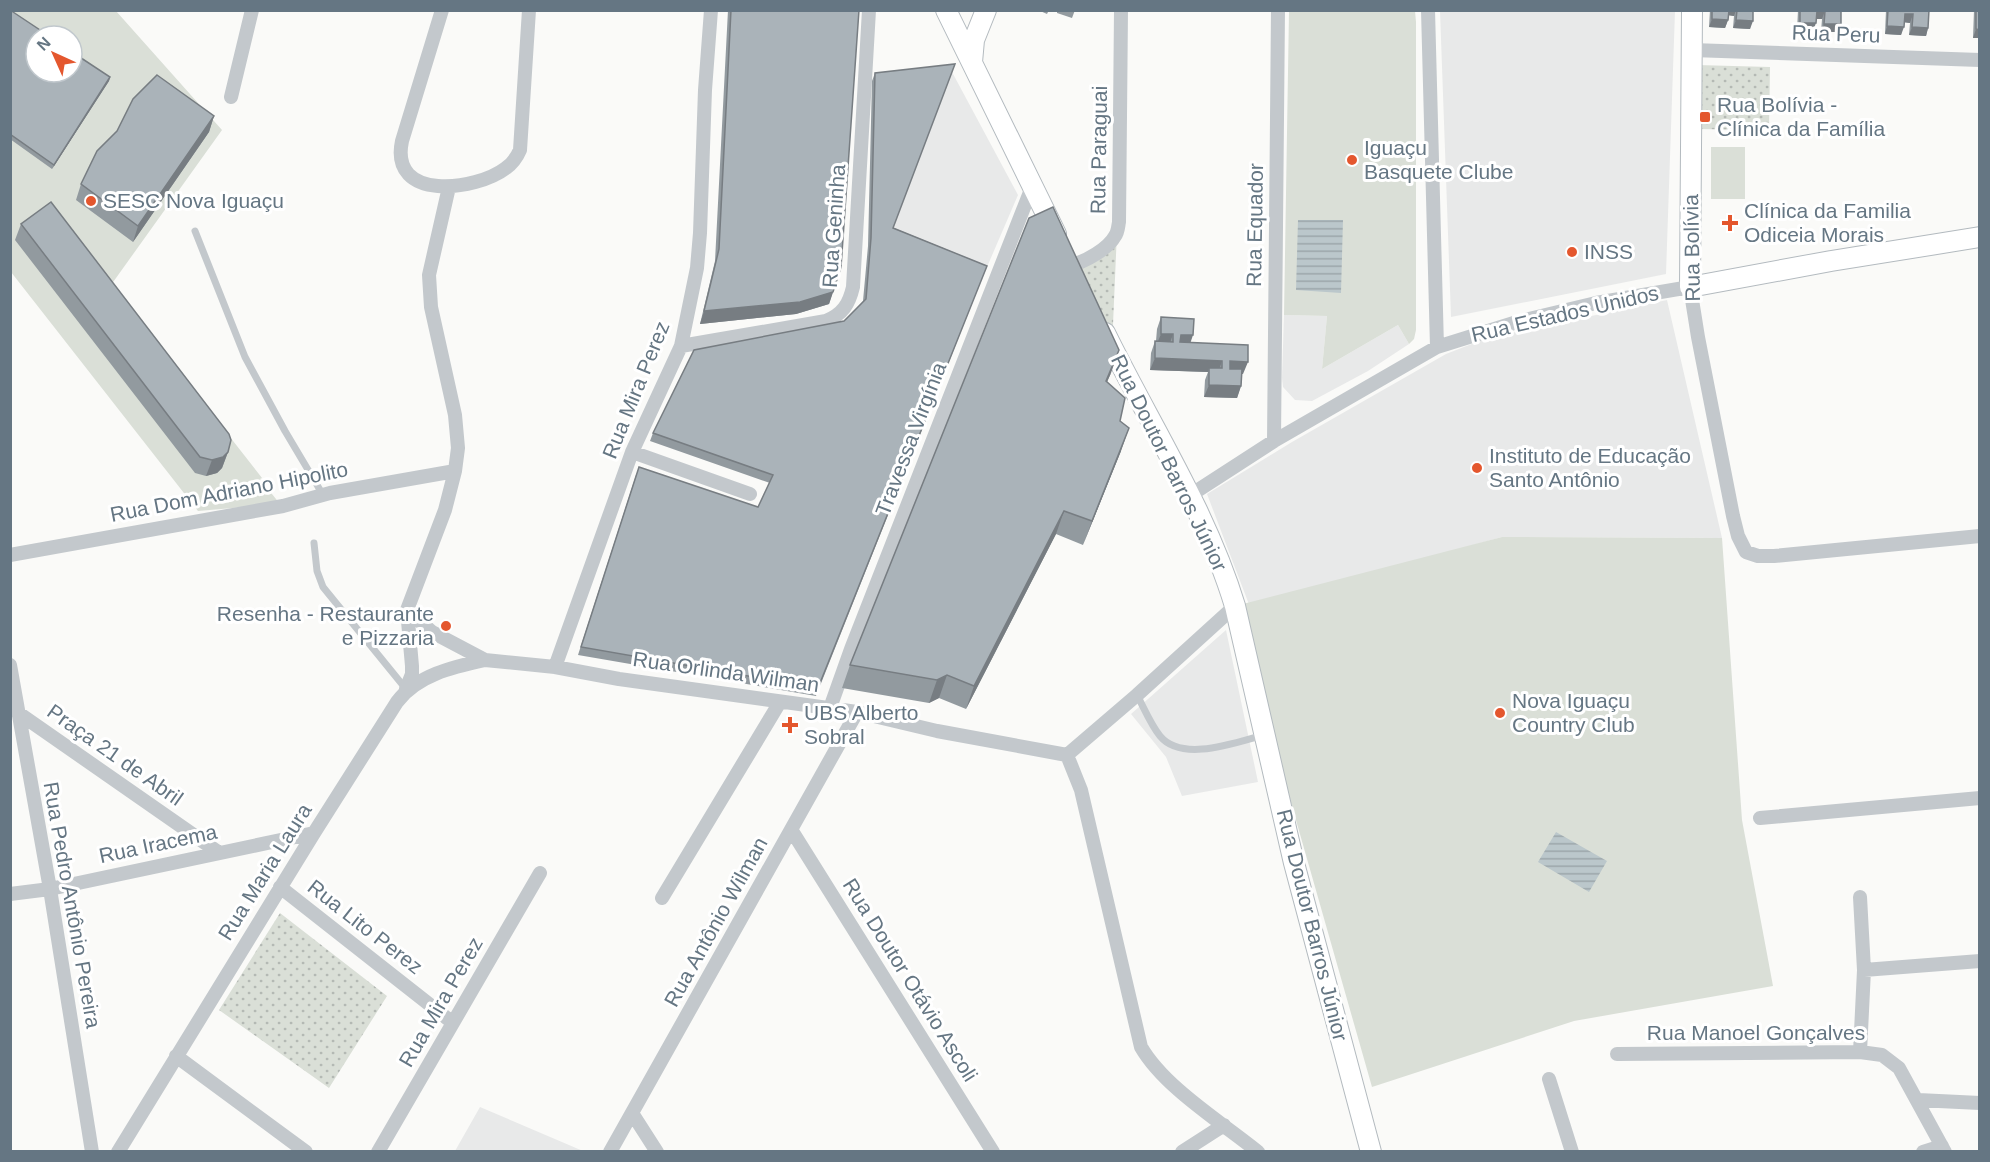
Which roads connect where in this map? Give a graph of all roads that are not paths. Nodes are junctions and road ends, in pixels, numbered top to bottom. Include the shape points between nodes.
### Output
1 (442, 10) edge
2 (529, 10) edge
3 (711, 10) edge
4 (869, 10) edge
5 (946, 10) edge
6 (986, 10) edge
7 (1121, 10) edge
8 (1278, 10) edge
9 (1428, 10) edge
10 (1692, 10) edge
11 (250, 12) edge
12 (1692, 50) junction
13 (1980, 60) edge
14 (972, 62) junction
15 (231, 97) dead end
16 (448, 187) junction
17 (1032, 187) junction
18 (195, 231) dead end
19 (1980, 237) edge
20 (1072, 265) junction
21 (1082, 286) edge
22 (1690, 287) junction
23 (1097, 317) edge
24 (681, 346) junction
25 (1437, 347) junction
26 (1274, 441) junction
27 (632, 452) junction
28 (455, 471) junction
29 (750, 494) dead end
30 (323, 495) junction
31 (1189, 496) junction
32 (1980, 536) edge
33 (314, 543) dead end
34 (10, 555) edge
35 (1235, 606) junction
36 (407, 610) junction
37 (485, 660) junction
38 (10, 665) edge
39 (555, 667) junction
40 (406, 690) junction
41 (1137, 695) junction
42 (780, 702) junction
43 (830, 708) junction
44 (17, 712) junction
45 (857, 712) junction
46 (1264, 734) junction
47 (1067, 755) junction
48 (1980, 798) edge
49 (1760, 818) dead end
50 (792, 831) junction
51 (314, 833) junction
52 (218, 852) junction
53 (540, 873) dead end
54 (280, 887) junction
55 (50, 889) junction
56 (10, 894) edge
57 (1860, 897) dead end
58 (662, 898) dead end
59 (1980, 961) edge
60 (1864, 970) junction
61 (453, 1023) junction
62 (1860, 1052) junction
63 (1617, 1054) dead end
64 (176, 1056) junction
65 (1549, 1079) dead end
66 (1918, 1100) junction
67 (1980, 1103) edge
68 (632, 1113) junction
69 (1224, 1125) junction
70 (1943, 1149) edge
71 (92, 1152) edge
72 (118, 1152) edge
73 (306, 1152) edge
74 (378, 1152) edge
75 (610, 1152) edge
76 (657, 1152) edge
77 (993, 1152) edge
78 (1182, 1152) edge
79 (1258, 1152) edge
80 (1371, 1152) edge
81 (1572, 1152) edge
82 (1923, 1152) edge

1 - 16 street via 400,156 411,176 429,185
2 - 16 street via 520,150 509,166 495,175
3 - 24 street, Rua Mira Perez via 697,268
4 - 24 street, Rua Geninha via 850,301 837,316 826,321
5 - 14 main road
6 - 14 main road via 974,40
7 - 20 street, Rua Paraguai via 1119,222 1111,241
8 - 26 street, Rua Equador
9 - 25 street
10 - 12 main road, Rua Bolívia
11 - 15 street
12 - 13 street, Rua Peru
12 - 22 main road, Rua Bolívia
14 - 17 main road
16 - 28 street via 429,290 457,432
17 - 20 main road
17 - 43 street, Travessa Virgínia
18 - 30 lane via 245,357
19 - 22 main road, Rua Estados Unidos
20 - 21 main road
22 - 25 street, Rua Estados Unidos via 1596,303
22 - 32 street, Rua Bolívia via 1738,536 1746,552 1774,556
23 - 31 main road, Rua Doutor Barros Júnior
24 - 27 street, Rua Mira Perez
25 - 26 street, Rua Estados Unidos
26 - 31 street, Rua Estados Unidos
27 - 29 street
27 - 39 street, Rua Mira Perez
28 - 30 street, Rua Dom Adriano Hipolito
28 - 36 street via 445,510
30 - 34 street, Rua Dom Adriano Hipolito via 283,506
31 - 35 main road, Rua Doutor Barros Júnior via 1226,576
33 - 40 lane via 323,586
35 - 41 street
35 - 46 main road, Rua Doutor Barros Júnior
36 - 37 street, Rua Orlinda Wilman via 432,632
36 - 40 street via 412,674
37 - 39 street, Rua Orlinda Wilman
37 - 40 street, Rua Maria Laura via 429,677
38 - 44 street, Rua Pedro Antônio Pereira
39 - 42 street, Rua Orlinda Wilman
40 - 51 street, Rua Maria Laura
41 - 46 lane via 1161,738 1178,749 1214,748
41 - 47 street
42 - 43 street, Rua Orlinda Wilman
42 - 58 street
43 - 45 street, Rua Orlinda Wilman
44 - 52 street, Praça 21 de Abril
44 - 55 street, Rua Pedro Antônio Pereira
45 - 47 street, Rua Orlinda Wilman
45 - 50 street, Rua Antônio Wilman
46 - 80 main road, Rua Doutor Barros Júnior
47 - 69 street via 1080,790 1141,1047 1169,1081
48 - 49 street
50 - 68 street, Rua Antônio Wilman
50 - 77 street, Rua Doutor Otávio Ascoli
51 - 52 street, Rua Iracema
51 - 54 street, Rua Maria Laura
52 - 55 street, Rua Iracema
53 - 61 street, Rua Mira Perez
54 - 61 street, Rua Lito Perez
54 - 64 street, Rua Maria Laura
55 - 56 street, Rua Iracema
55 - 71 street, Rua Pedro Antônio Pereira
57 - 60 street
59 - 60 street
60 - 62 street
61 - 74 street, Rua Mira Perez
62 - 63 street, Rua Manoel Gonçalves
62 - 66 street, Rua Manoel Gonçalves via 1893,1061
64 - 72 street, Rua Maria Laura
64 - 73 street
65 - 81 street
66 - 67 street
66 - 70 street, Rua Manoel Gonçalves
68 - 75 street, Rua Antônio Wilman
68 - 76 street
69 - 78 street
69 - 79 street
70 - 82 street

